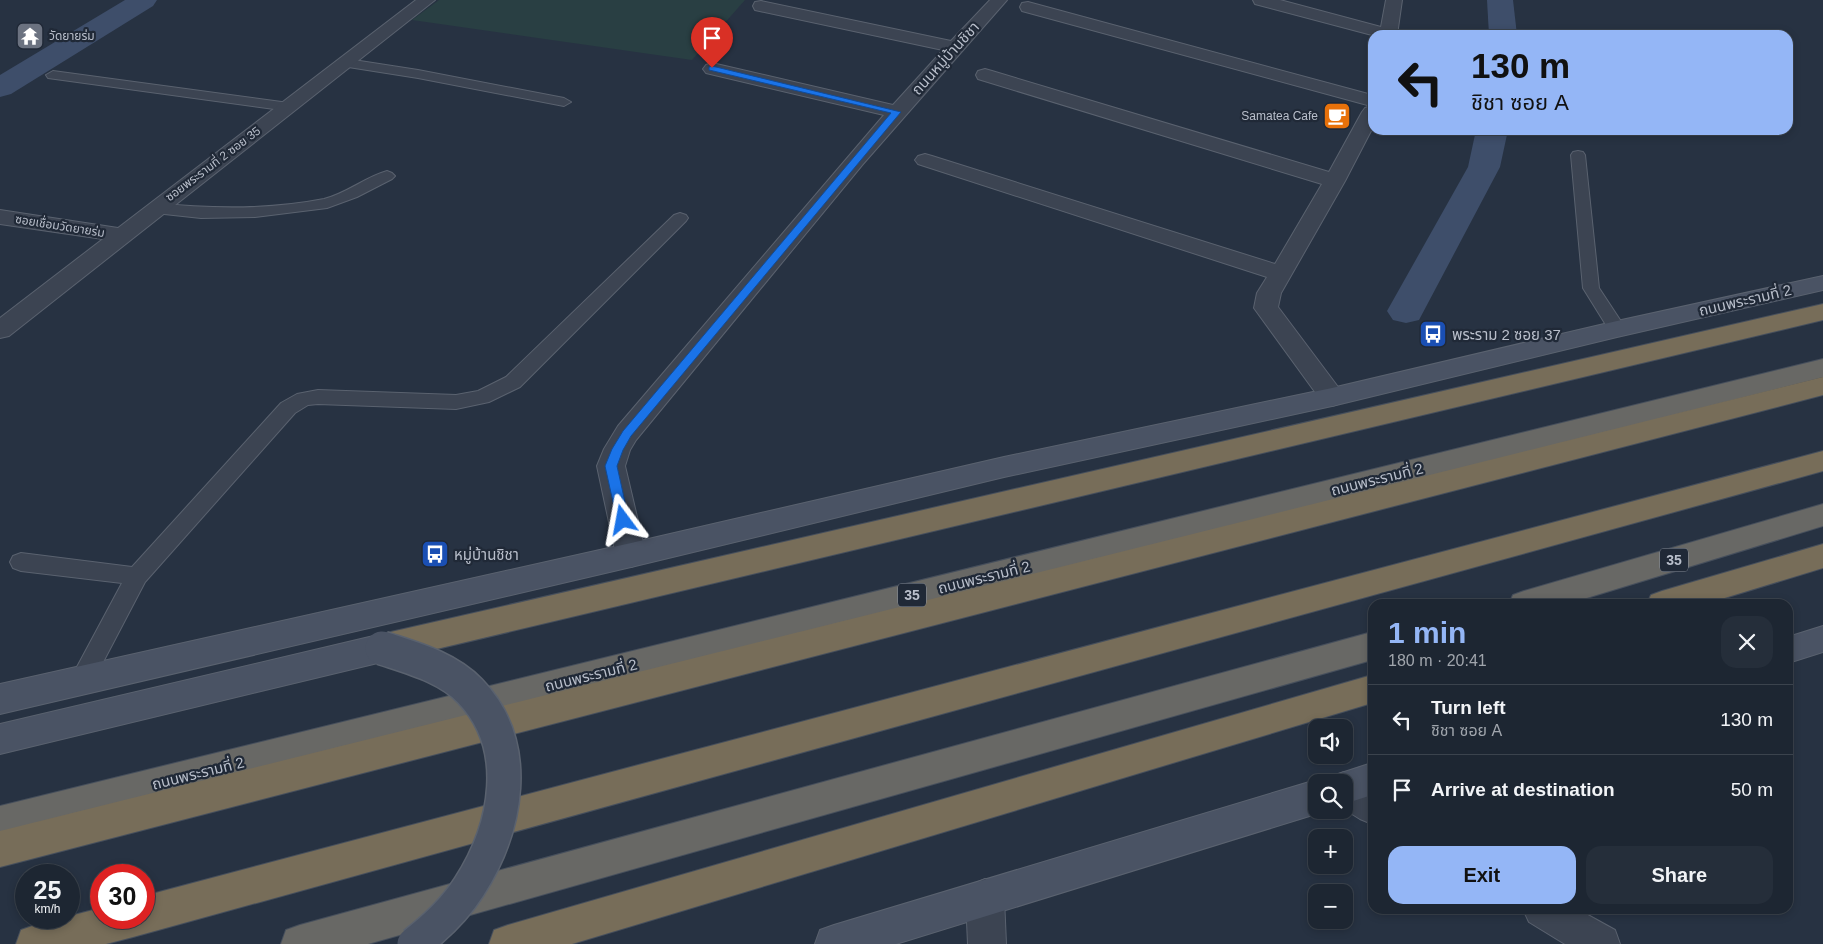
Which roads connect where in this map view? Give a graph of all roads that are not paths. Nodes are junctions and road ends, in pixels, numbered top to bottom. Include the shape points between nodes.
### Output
1 (427, 0) edge
2 (999, 0) edge
3 (1261, 0) edge
4 (1394, 0) edge
5 (761, 6) dead end
6 (1028, 7) dead end
7 (1373, 30) edge
8 (1389, 30) edge
9 (954, 47) junction
10 (346, 63) junction
11 (712, 68) dead end
12 (53, 75) dead end
13 (985, 75) dead end
14 (1368, 100) edge
15 (564, 102) dead end
16 (289, 107) junction
17 (897, 112) junction
18 (1368, 119) edge
19 (1578, 155) dead end
20 (925, 160) dead end
21 (387, 176) dead end
22 (1334, 181) junction
23 (156, 208) junction
24 (0, 216) edge
25 (680, 218) dead end
26 (121, 236) junction
27 (1280, 273) junction
28 (1823, 283) edge
29 (1823, 312) edge
30 (1617, 329) junction
31 (0, 330) edge
32 (1823, 368) edge
33 (1823, 386) edge
34 (1332, 397) junction
35 (1823, 461) edge
36 (1823, 516) edge
37 (631, 555) junction
38 (1823, 556) edge
39 (21, 562) dead end
40 (137, 576) junction
41 (1541, 599) edge
42 (1679, 599) edge
43 (1823, 639) edge
44 (1368, 647) edge
45 (382, 648) junction
46 (1793, 648) edge
47 (82, 680) junction
48 (1368, 690) edge
49 (0, 699) edge
50 (0, 739) edge
51 (1368, 780) edge
52 (1353, 786) edge
53 (1353, 795) edge
54 (1308, 799) edge
55 (1368, 804) edge
56 (0, 823) edge
57 (0, 849) edge
58 (985, 898) junction
59 (155, 912) edge
60 (1550, 914) edge
61 (92, 929) edge
62 (35, 944) edge
63 (300, 944) edge
64 (414, 944) edge
65 (508, 944) edge
66 (834, 944) edge
67 (987, 944) edge
68 (1601, 944) edge

1 - 10 street, ซอยพระรามที่ 2 ซอย 35
2 - 9 street, ถนนหมู่บ้านชิชา
3 - 7 street
4 - 8 street
5 - 9 street
6 - 14 street
9 - 17 street, ถนนหมู่บ้านชิชา
10 - 15 lane
10 - 16 street, ซอยพระรามที่ 2 ซอย 35
11 - 17 street
12 - 16 lane
13 - 22 street
16 - 23 street, ซอยพระรามที่ 2 ซอย 35
17 - 37 street, ถนนหมู่บ้านชิชา via 617,449 611,466
18 - 22 street
19 - 30 lane via 1592,288
20 - 27 street
21 - 23 lane via 327,203 256,212
22 - 27 street
23 - 26 street, ซอยพระรามที่ 2 ซอย 35
24 - 26 street, ซอยเชื่อมวัดยายร่ม
25 - 40 lane via 513,382 482,398 456,402 318,397 304,399 288,408
26 - 31 street, ซอยพระรามที่ 2 ซอย 35
27 - 34 street via 1268,293 1266,308
28 - 30 main road, ถนนพระรามที่ 2
29 - 45 highway
30 - 34 main road, ถนนพระรามที่ 2
32 - 56 highway, ถนนพระรามที่ 2 / 35
33 - 57 highway
34 - 37 main road, ถนนพระรามที่ 2 via 1004,466
35 - 59 highway
36 - 41 highway, 35
37 - 47 main road, ถนนพระรามที่ 2
38 - 42 highway
39 - 40 lane
40 - 47 lane
43 - 46 main road
44 - 63 highway
45 - 50 main road
45 - 64 main road, bridge via 428,664 470,691 496,728 506,775 504,801 484,862 449,912
47 - 49 main road, ถนนพระรามที่ 2
48 - 65 highway
51 - 52 main road
53 - 55 street
54 - 58 main road
58 - 66 main road
58 - 67 street
60 - 68 street
61 - 62 highway

